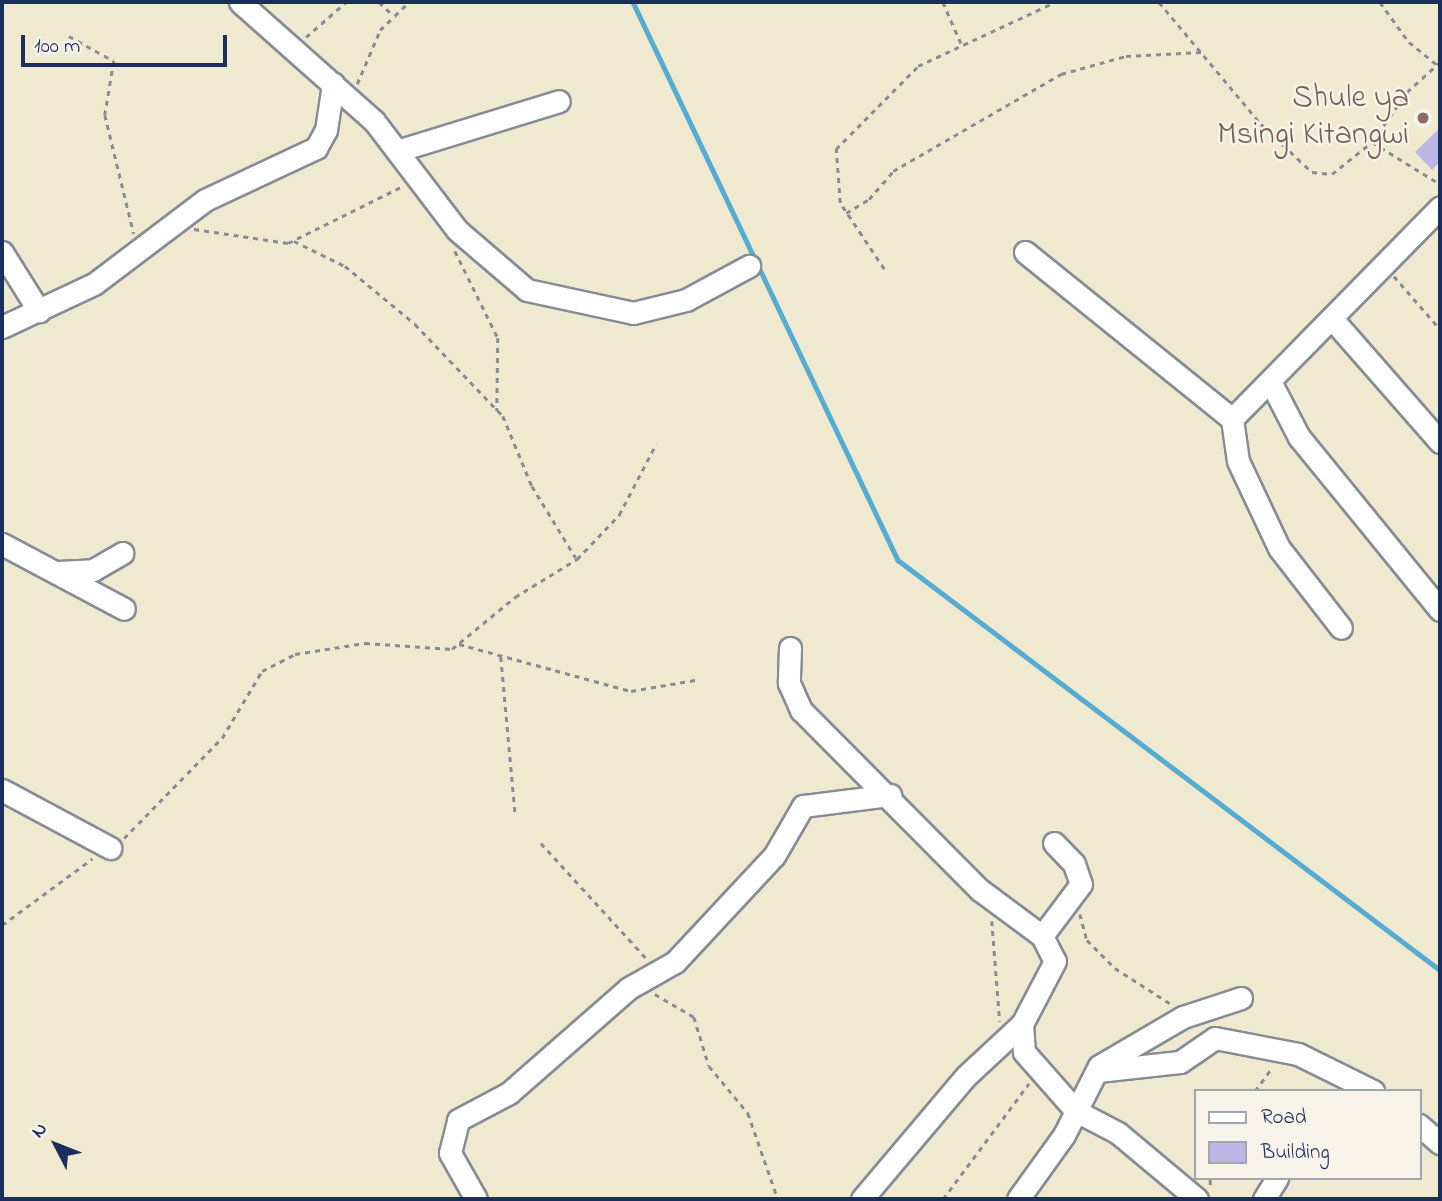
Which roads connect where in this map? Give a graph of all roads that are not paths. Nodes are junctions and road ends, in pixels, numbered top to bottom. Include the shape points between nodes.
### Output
1 (240, 2) edge
2 (333, 84) junction
3 (559, 101) dead end
4 (400, 150) junction
5 (1440, 207) edge
6 (2, 252) edge
7 (1025, 252) dead end
8 (749, 266) dead end
9 (39, 311) junction
10 (1334, 321) junction
11 (2, 327) edge
12 (1272, 385) junction
13 (1232, 419) junction
14 (1440, 442) edge
15 (2, 544) edge
16 (122, 553) dead end
17 (52, 572) junction
18 (124, 609) dead end
19 (1440, 610) edge
20 (1341, 628) dead end
21 (790, 648) dead end
22 (2, 790) edge
23 (890, 795) junction
24 (1054, 843) dead end
25 (110, 848) road end
26 (1042, 936) junction
27 (1241, 998) dead end
28 (1022, 1024) junction
29 (1095, 1072) junction
30 (1369, 1089) edge
31 (1076, 1111) junction
32 (1421, 1127) edge
33 (1440, 1143) edge
34 (1276, 1180) edge
35 (476, 1199) edge
36 (862, 1199) edge
37 (1018, 1199) edge
38 (1197, 1199) edge
39 (1264, 1199) edge

1 - 2 street
2 - 4 street
2 - 9 street via 326,130 316,148 228,187 138,247 94,284
3 - 4 street
4 - 8 street via 449,220 527,290 596,309 659,310
5 - 10 street
6 - 9 street
7 - 13 street
9 - 11 street
10 - 12 street
10 - 14 street
12 - 13 street
12 - 19 street via 1299,437
13 - 20 street via 1238,461 1279,548
15 - 17 street
16 - 17 street via 93,570
17 - 18 street
21 - 23 street via 789,683 801,710
22 - 25 street
23 - 26 street via 992,900
23 - 35 street via 803,806 774,856 660,972 629,988 529,1077 458,1120 450,1153
24 - 26 street via 1080,875 1075,894
26 - 28 street via 1054,966
27 - 29 street via 1195,1012
28 - 31 street via 1024,1052
28 - 36 street via 966,1076
29 - 30 street via 1180,1062 1215,1038 1283,1052
29 - 31 street
31 - 37 street
31 - 38 street via 1118,1133
32 - 33 street
34 - 39 street

